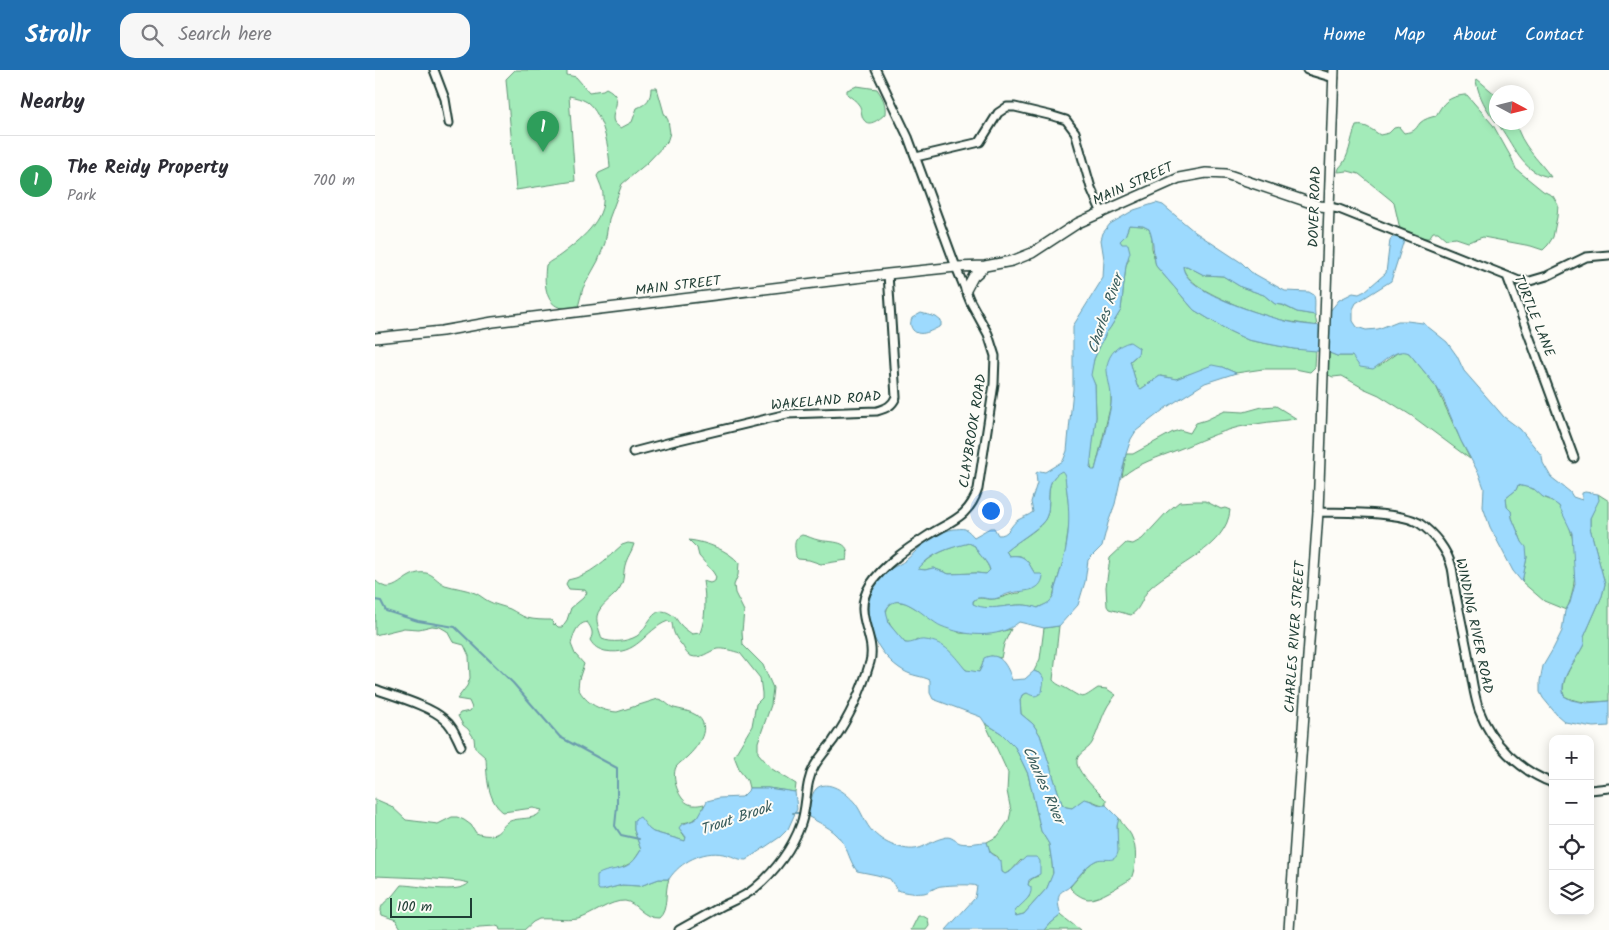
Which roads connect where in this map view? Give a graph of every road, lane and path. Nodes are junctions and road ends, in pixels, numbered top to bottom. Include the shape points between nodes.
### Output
1 (434, 70) edge
2 (876, 70) edge
3 (1307, 70) edge
4 (1334, 74) edge
5 (449, 123) dead end
6 (916, 157) junction
7 (1329, 207) junction
8 (1102, 213) junction
9 (1609, 255) edge
10 (985, 266) junction
11 (956, 267) junction
12 (888, 274) junction
13 (1507, 276) junction
14 (966, 290) junction
15 (375, 338) edge
16 (1323, 346) joint
17 (633, 452) dead end
18 (1574, 458) dead end
19 (1318, 512) junction
20 (376, 692) edge
21 (461, 746) dead end
22 (1549, 781) edge
23 (1609, 788) edge
24 (1594, 790) edge
25 (679, 930) edge
26 (1289, 930) edge

1 - 5 street via 445,99
2 - 6 street, CLAYBROOK ROAD
3 - 4 street
4 - 7 street, DOVER ROAD
6 - 8 street via 980,142 998,113 1007,108 1060,117 1069,122 1075,132 1091,188
6 - 11 street, CLAYBROOK ROAD
7 - 8 street, MAIN STREET via 1227,174 1206,173 1179,178
7 - 13 street, TURTLE LANE
7 - 16 street, DOVER ROAD
8 - 10 street, MAIN STREET via 1078,223 1022,258
9 - 13 street via 1586,257 1530,281
10 - 11 street, MAIN STREET
10 - 14 street via 973,277
11 - 12 street, MAIN STREET
11 - 14 street, CLAYBROOK ROAD
12 - 15 street, MAIN STREET
12 - 17 street, WAKELAND ROAD via 895,396 887,408 787,414
13 - 18 street, TURTLE LANE
14 - 25 street, CLAYBROOK ROAD via 995,356 994,384 975,498 959,518 896,559 871,584 865,595 862,610 871,659 848,717 815,765 809,779 804,813 787,851 755,888
16 - 19 street, CHARLES RIVER STREET
19 - 22 street, WINDING RIVER ROAD via 1404,517 1419,523 1438,540 1452,567 1479,710 1497,743 1527,770
19 - 26 street, CHARLES RIVER STREET
20 - 21 street via 427,709 443,718 453,728
23 - 24 street

